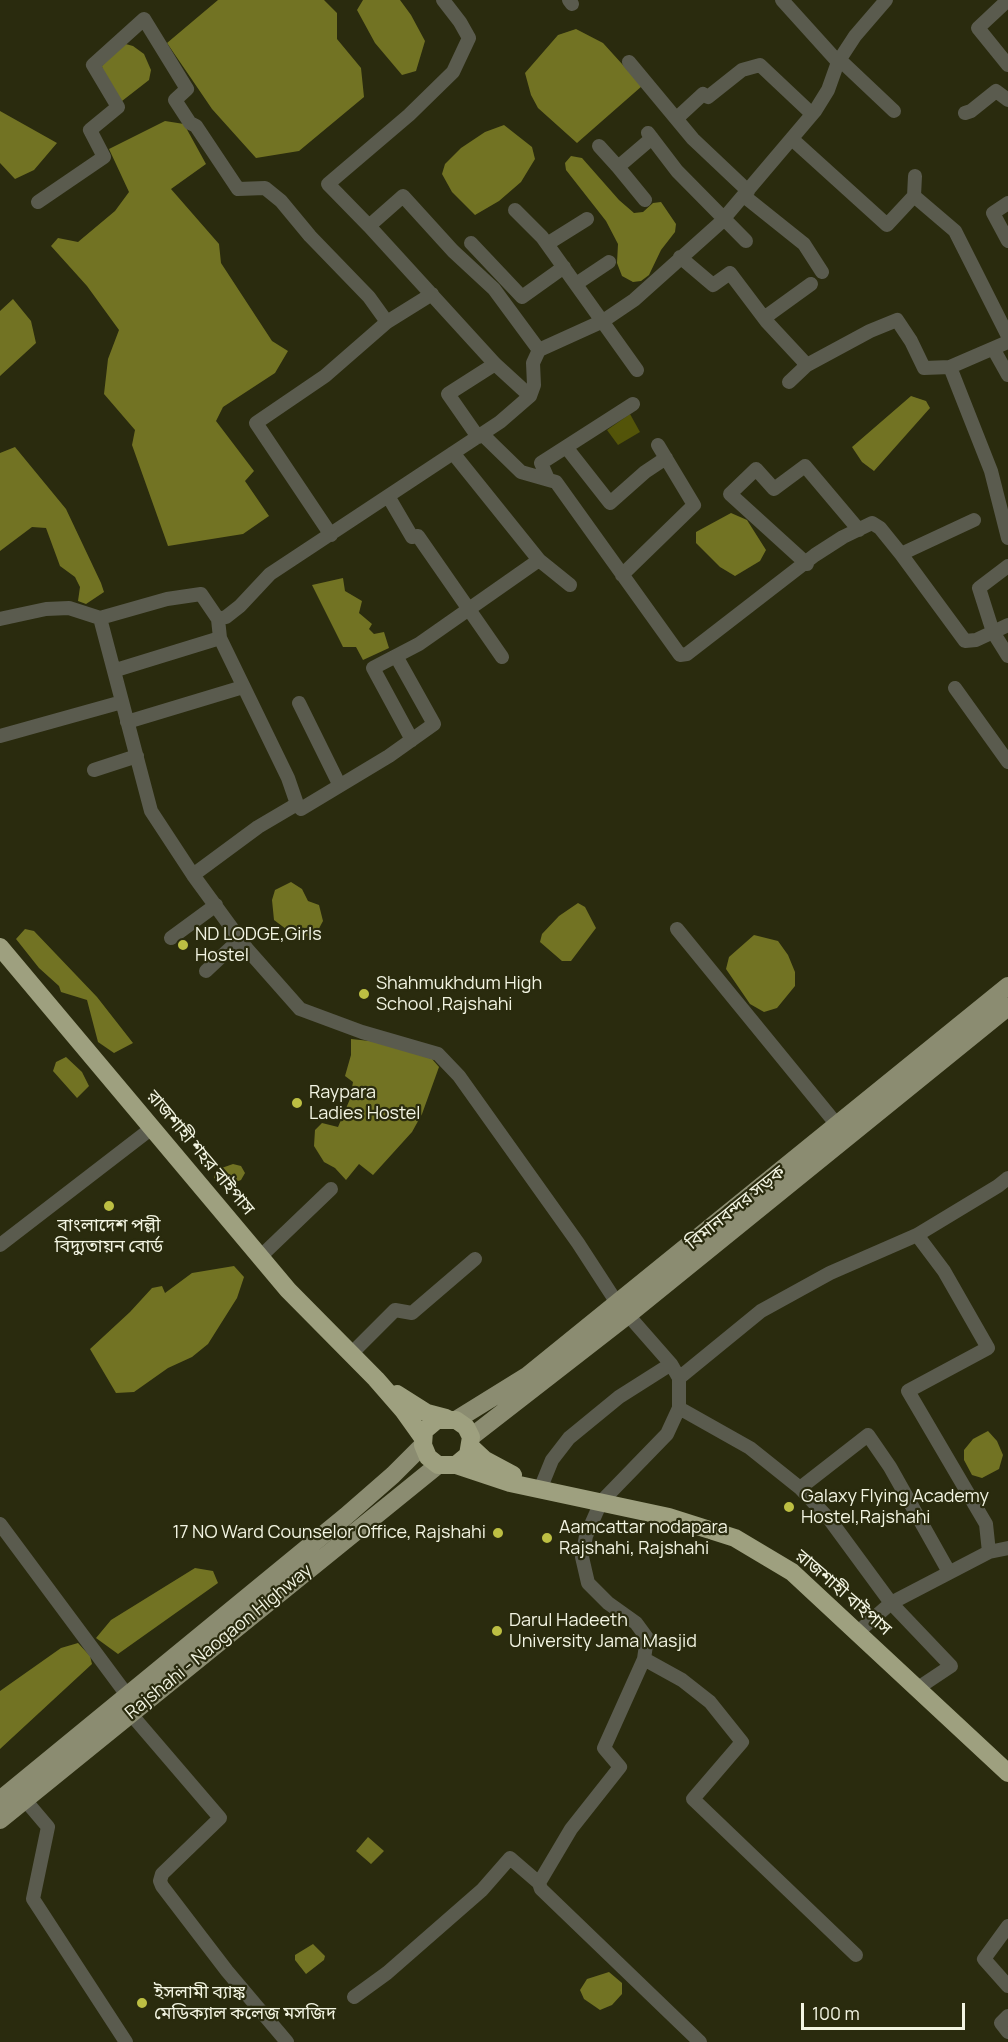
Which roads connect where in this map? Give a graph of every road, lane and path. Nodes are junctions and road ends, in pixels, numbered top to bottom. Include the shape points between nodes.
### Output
1 (443, 0) edge
2 (782, 0) edge
3 (885, 0) edge
4 (1008, 0) edge
5 (839, 61) junction
6 (629, 63) dead end
7 (1008, 65) edge
8 (1008, 100) edge
9 (894, 111) dead end
10 (965, 112) dead end
11 (812, 114) junction
12 (677, 118) junction
13 (792, 139) junction
14 (599, 146) dead end
15 (618, 167) junction
16 (915, 176) dead end
17 (746, 193) junction
18 (914, 196) junction
19 (645, 200) dead end
20 (38, 202) dead end
21 (1008, 203) edge
22 (515, 210) dead end
23 (723, 217) junction
24 (587, 219) dead end
25 (369, 226) junction
26 (1008, 241) edge
27 (746, 242) dead end
28 (471, 243) dead end
29 (547, 244) junction
30 (680, 257) junction
31 (609, 261) dead end
32 (564, 267) junction
33 (822, 272) dead end
34 (576, 284) junction
35 (811, 284) dead end
36 (432, 294) junction
37 (764, 318) junction
38 (603, 321) junction
39 (387, 322) junction
40 (1008, 336) edge
41 (1008, 342) edge
42 (539, 350) junction
43 (993, 350) junction
44 (495, 364) junction
45 (807, 365) junction
46 (950, 367) junction
47 (637, 370) dead end
48 (1008, 375) edge
49 (789, 382) dead end
50 (530, 396) junction
51 (633, 404) dead end
52 (480, 436) junction
53 (658, 445) dead end
54 (566, 447) junction
55 (453, 453) junction
56 (666, 458) junction
57 (548, 479) junction
58 (388, 496) junction
59 (974, 520) dead end
60 (859, 530) junction
61 (331, 534) junction
62 (1008, 538) edge
63 (901, 554) junction
64 (539, 560) junction
65 (807, 564) junction
66 (1008, 566) edge
67 (622, 575) junction
68 (570, 585) dead end
69 (468, 610) junction
70 (100, 618) junction
71 (0, 619) edge
72 (218, 619) junction
73 (1008, 625) edge
74 (993, 632) junction
75 (220, 638) junction
76 (396, 656) junction
77 (1008, 656) edge
78 (502, 657) dead end
79 (116, 670) junction
80 (243, 687) junction
81 (955, 688) dead end
82 (122, 702) junction
83 (299, 703) dead end
84 (128, 722) junction
85 (0, 736) edge
86 (412, 740) junction
87 (136, 756) junction
88 (1008, 762) edge
89 (94, 770) dead end
90 (339, 784) junction
91 (297, 804) junction
92 (193, 875) junction
93 (216, 905) junction
94 (676, 929) dead end
95 (171, 938) dead end
96 (240, 939) junction
97 (0, 947) edge
98 (206, 971) dead end
99 (1008, 986) edge
100 (1008, 1007) edge
101 (838, 1126) junction
102 (152, 1128) junction
103 (1005, 1186) edge
104 (331, 1189) dead end
105 (917, 1235) junction
106 (0, 1245) edge
107 (260, 1257) junction
108 (475, 1259) dead end
109 (623, 1309) junction
110 (351, 1354) junction
111 (671, 1364) junction
112 (679, 1378) junction
113 (376, 1379) junction
114 (679, 1408) junction
115 (451, 1419) junction
116 (423, 1442) junction
117 (471, 1442) junction
118 (447, 1465) junction
119 (543, 1488) junction
120 (800, 1488) junction
121 (601, 1502) junction
122 (0, 1524) edge
123 (1008, 1548) edge
124 (989, 1552) junction
125 (949, 1572) junction
126 (891, 1603) junction
127 (858, 1632) junction
128 (644, 1659) junction
129 (918, 1688) junction
130 (128, 1704) junction
131 (1008, 1773) edge
132 (20, 1793) junction
133 (0, 1800) edge
134 (0, 1820) edge
135 (539, 1883) junction
136 (1008, 1926) edge
137 (856, 1955) dead end
138 (1008, 1986) edge
139 (354, 1997) dead end
140 (1008, 2016) edge
141 (1008, 2032) edge
142 (126, 2042) edge
143 (287, 2042) edge
144 (700, 2042) edge

1 - 25 street via 469,38 453,72 410,115 328,184
2 - 5 street
3 - 5 street
4 - 7 street via 978,28
5 - 9 street
5 - 11 street via 828,90
6 - 12 street
8 - 10 street via 996,91
11 - 12 street via 760,65 742,70 708,97 703,94
11 - 13 street
12 - 17 street
13 - 17 street
13 - 18 street via 887,225
14 - 15 street
15 - 19 street
15 - 23 street via 650,135 678,171
16 - 18 street
17 - 23 street
17 - 33 street via 804,244
18 - 40 street via 956,231
20 - 39 street via 104,157 90,130 118,107 93,65 144,19 187,89 175,100 238,189 266,188 281,201
21 - 26 street via 993,213
22 - 29 street
23 - 27 street
23 - 30 street
24 - 29 street
25 - 36 street
25 - 42 street via 403,196 494,290
28 - 32 street via 522,297
29 - 32 street
30 - 37 street via 713,285 730,273
30 - 38 street via 634,300
31 - 34 street
32 - 34 street
34 - 38 street
35 - 37 street
36 - 39 street
36 - 44 street
37 - 45 street
38 - 42 street
38 - 47 street
39 - 61 street via 325,376 256,423
41 - 43 street
42 - 50 street
43 - 46 street
43 - 48 street
44 - 50 street
44 - 52 street via 448,394
45 - 46 street via 897,320 924,368
45 - 49 street
46 - 62 street via 991,471
50 - 52 street
51 - 54 street
52 - 55 street
52 - 57 street via 521,472
53 - 56 street
54 - 56 street via 610,504
54 - 57 street via 541,463
55 - 58 street
55 - 64 street
56 - 67 street via 694,505
57 - 67 street via 561,488
58 - 61 street
58 - 69 street via 412,537 418,536
59 - 63 street
60 - 63 street via 875,524
60 - 65 street
60 - 65 street via 805,466 774,489 756,469 730,494
61 - 72 street via 270,574 240,606
63 - 74 street via 965,641
64 - 68 street
64 - 69 street
65 - 67 street via 684,656 675,651
66 - 74 street via 979,588
69 - 76 street
69 - 78 street
70 - 71 street via 69,608
70 - 72 street via 167,598 201,594
70 - 79 street
72 - 75 street
73 - 74 street
74 - 77 street
75 - 79 street
75 - 80 street
76 - 86 street via 434,724
76 - 86 street via 373,668
79 - 82 street
80 - 84 street
80 - 91 street
81 - 88 street
82 - 84 street
82 - 85 street
83 - 90 street
84 - 87 street
86 - 90 street
87 - 89 street
87 - 92 street via 151,811
90 - 91 street via 300,809
91 - 92 street via 258,826
92 - 93 street
93 - 95 street
93 - 96 street
94 - 101 street
96 - 98 street
96 - 109 street via 300,1009 438,1054 459,1076
97 - 102 highway, রাজশাহী শহর বাইপাস
99 - 101 main road, বিমানবন্দর সড়ক
100 - 109 main road, বিমানবন্দর সড়ক
101 - 109 main road, বিমানবন্দর সড়ক
102 - 106 street
102 - 107 highway, রাজশাহী শহর বাইপাস
103 - 105 street
104 - 107 street
105 - 112 street via 830,1273 761,1311
105 - 124 street via 945,1271 988,1348 908,1391 986,1524
107 - 110 highway, রাজশাহী শহর বাইপাস
108 - 110 street via 412,1313 395,1310
109 - 111 street
109 - 115 main road, বিমানবন্দর সড়ক via 527,1376
109 - 117 main road, বিমানবন্দর সড়ক
110 - 113 highway, রাজশাহী শহর বাইপাস
111 - 112 street
111 - 119 street via 620,1397 569,1438 552,1460
112 - 114 street
113 - 115 highway via 412,1405
113 - 116 highway via 403,1410
114 - 120 street via 750,1448
114 - 121 street via 667,1434
115 - 116 highway via 429,1425
115 - 117 highway via 466,1427
116 - 118 highway via 428,1457
116 - 130 main road, Rajshahi - Naogaon Highway via 393,1475
117 - 118 highway via 463,1461
117 - 119 highway via 498,1468
118 - 119 highway
118 - 130 main road, Rajshahi - Naogaon Highway
119 - 121 highway, রাজশাহী বাইপাস
120 - 125 street via 868,1436 890,1467
120 - 126 street via 830,1520
121 - 127 highway, রাজশাহী বাইপাস via 669,1517 735,1538 792,1572
121 - 128 street via 586,1536 582,1557 588,1583 636,1623 647,1638
122 - 130 street
123 - 124 street
124 - 125 street
125 - 126 street
126 - 127 street
126 - 129 street via 951,1666
127 - 129 highway, রাজশাহী বাইপাস
128 - 135 street via 604,1748 620,1767 571,1829
128 - 137 street via 682,1680 710,1702 742,1742 693,1799
129 - 131 highway, রাজশাহী বাইপাস
130 - 132 main road, Rajshahi - Naogaon Highway
130 - 143 street via 220,1818 162,1874 162,1886
132 - 133 main road, Rajshahi - Naogaon Highway
132 - 134 main road, Rajshahi - Naogaon Highway
132 - 142 street via 48,1827 33,1899
135 - 139 street via 510,1858 473,1897
135 - 144 street via 540,1889
136 - 138 street via 984,1959
140 - 141 street via 1001,2023

